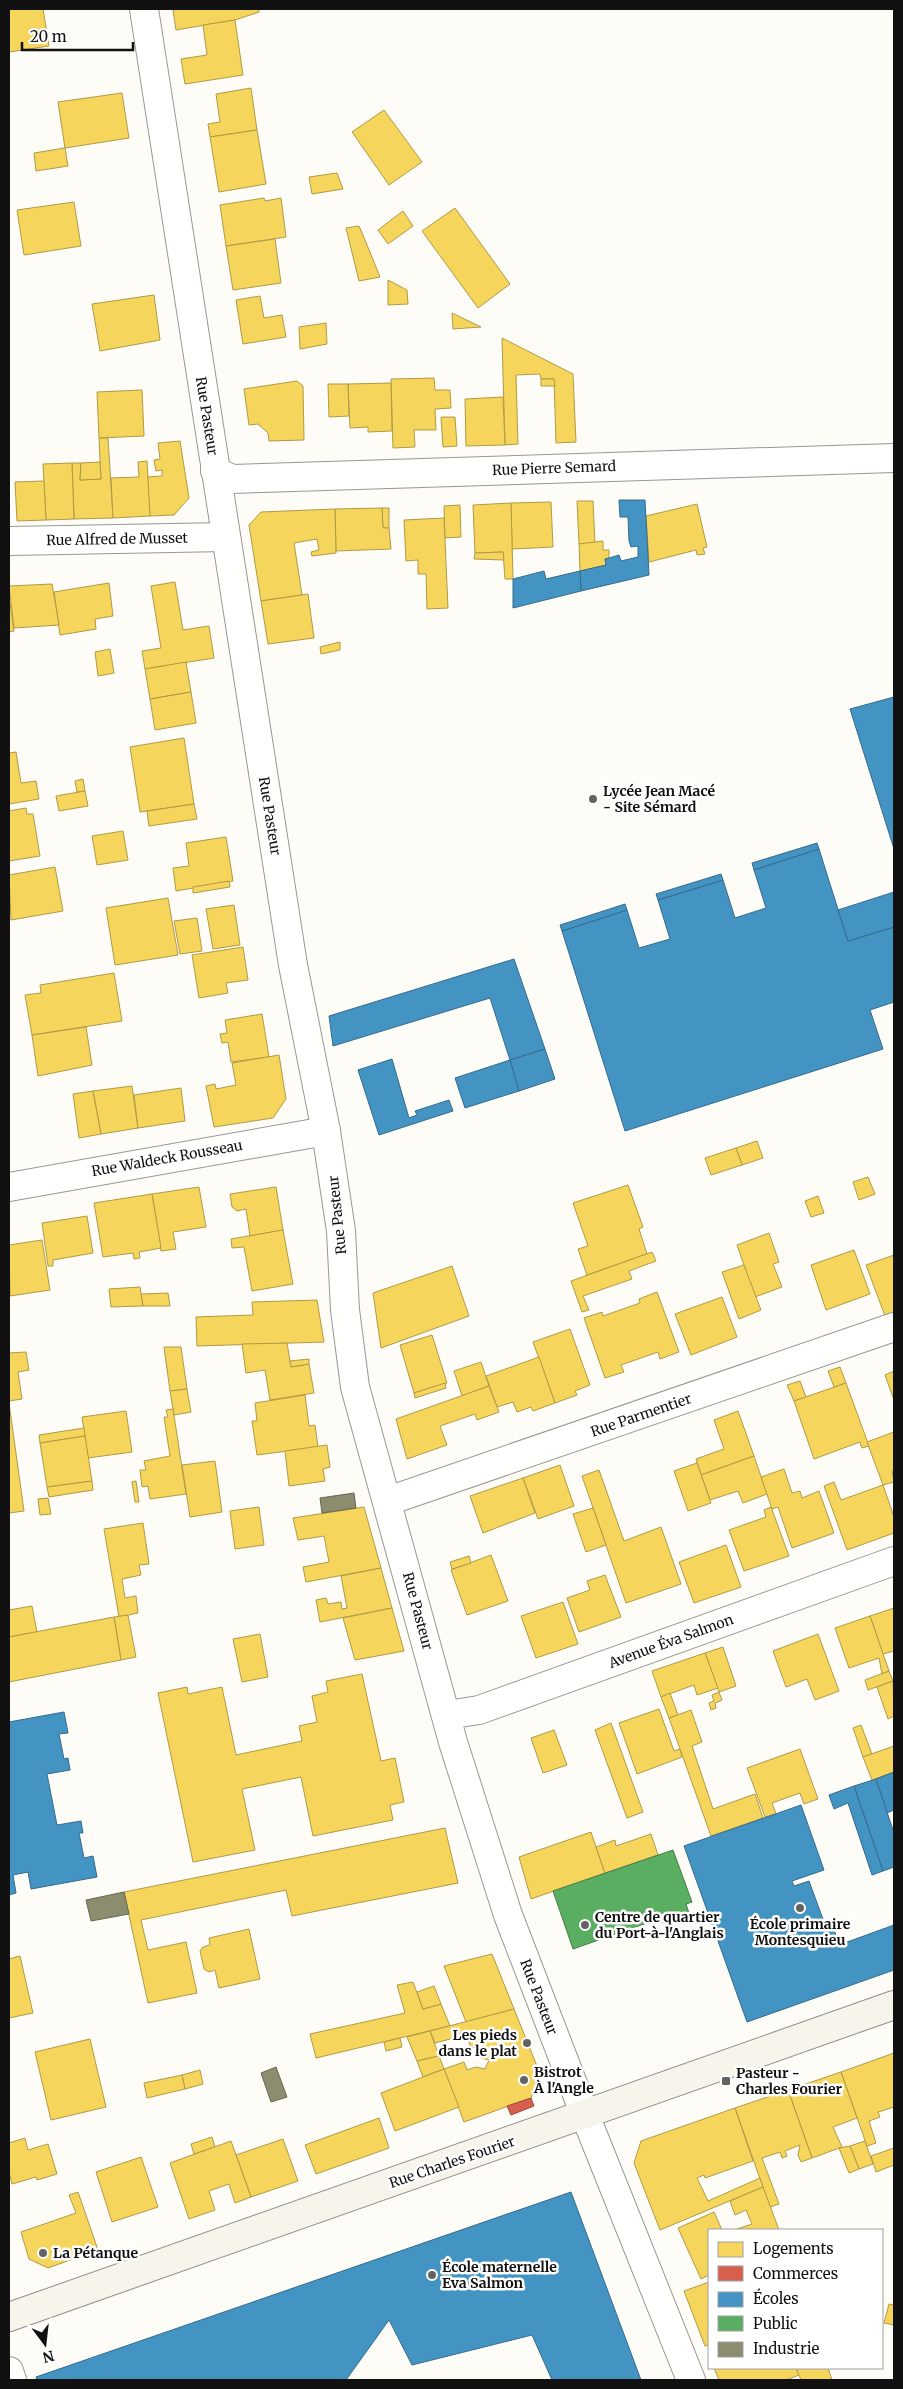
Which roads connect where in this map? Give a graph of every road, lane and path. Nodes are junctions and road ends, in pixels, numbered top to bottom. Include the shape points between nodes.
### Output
1 (144, 9) edge
2 (894, 458) edge
3 (216, 471) junction
4 (226, 537) junction
5 (9, 542) edge
6 (326, 1131) junction
7 (9, 1187) edge
8 (894, 1327) edge
9 (388, 1502) junction
10 (894, 1561) edge
11 (447, 1715) junction
12 (894, 2005) edge
13 (584, 2115) junction
14 (9, 2316) edge
15 (9, 2371) edge
16 (12, 2380) edge
17 (691, 2380) edge

1 - 3 street, Rue Pasteur
2 - 3 street, Rue Pierre Semard via 232,479
3 - 4 street, Rue Pasteur
4 - 5 street, Rue Alfred de Musset
4 - 6 street, Rue Pasteur via 293,965
6 - 7 street, Rue Waldeck Rousseau
6 - 9 street, Rue Pasteur via 341,1231 345,1310 355,1387
8 - 9 street, Rue Parmentier
9 - 11 street, Rue Pasteur
10 - 11 street, Avenue Éva Salmon via 479,1710
11 - 13 street, Rue Pasteur via 508,1915
12 - 13 street, Rue Charles Fourier
13 - 14 street, Rue Charles Fourier
13 - 17 street, Rue Pasteur
15 - 16 street

